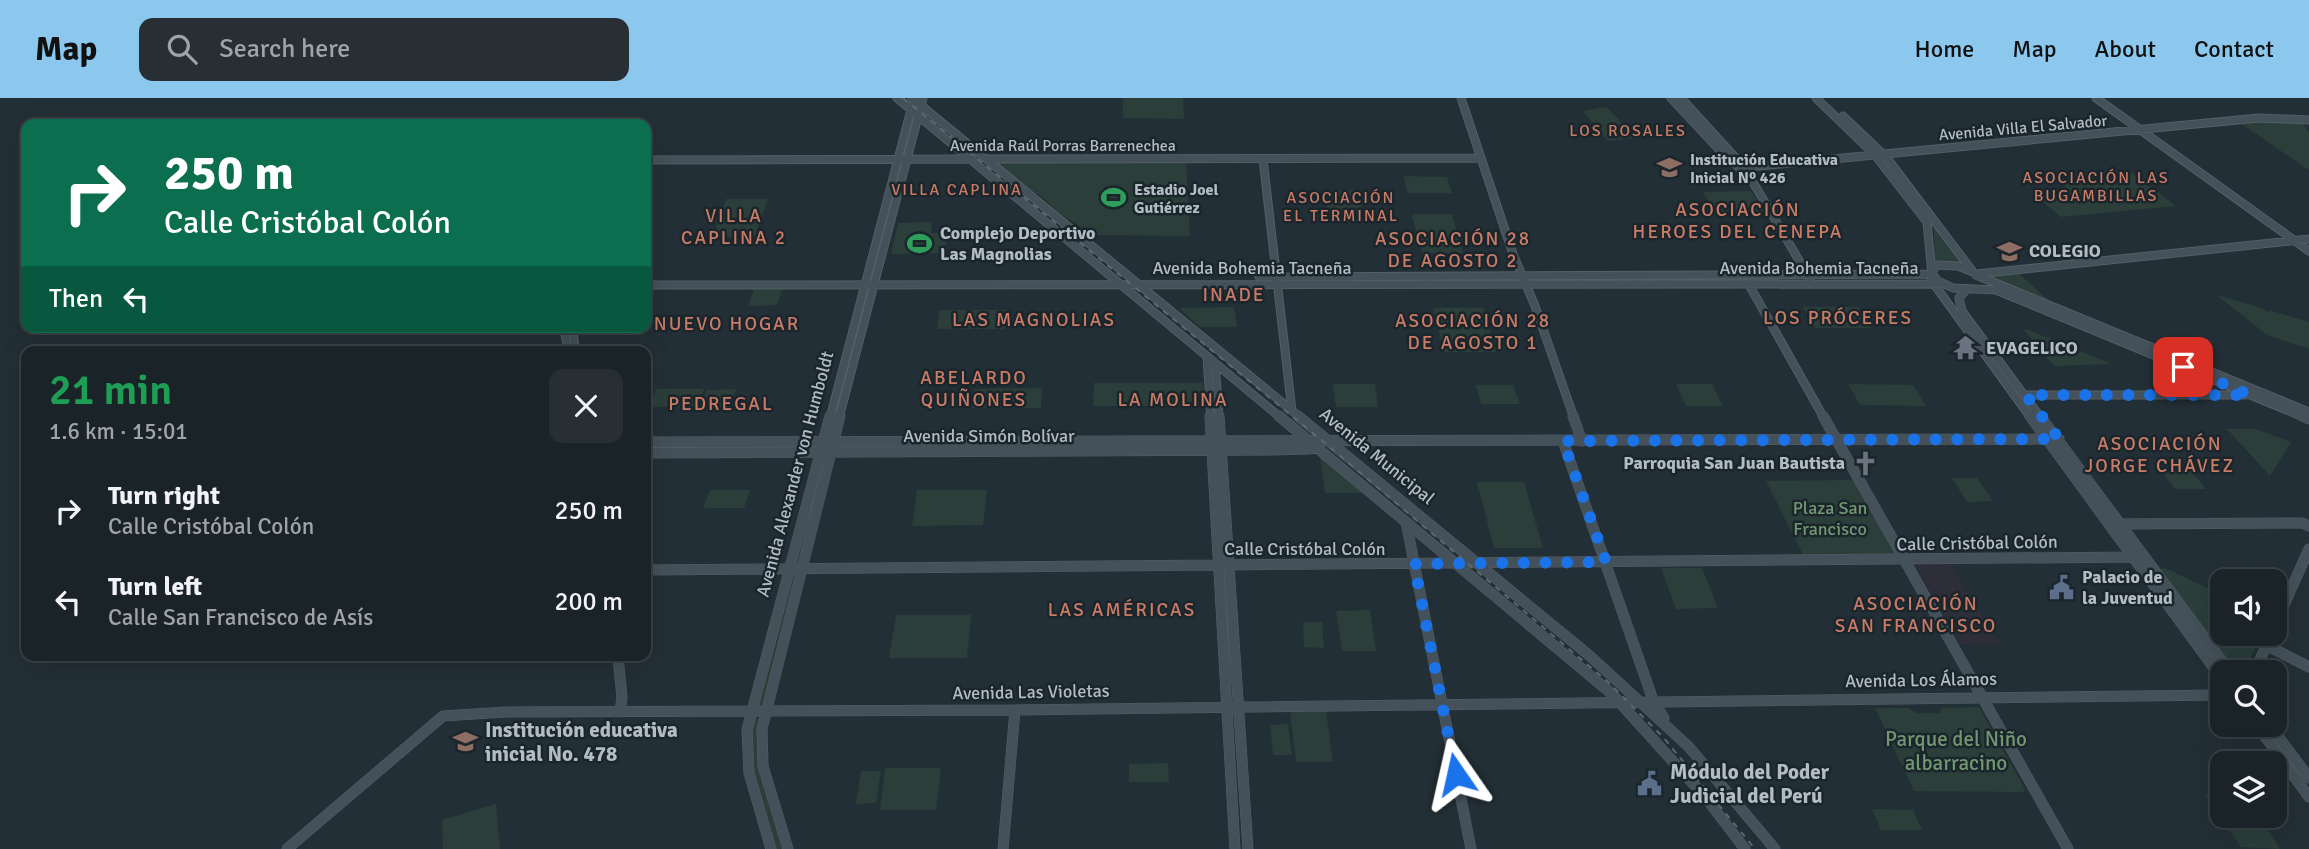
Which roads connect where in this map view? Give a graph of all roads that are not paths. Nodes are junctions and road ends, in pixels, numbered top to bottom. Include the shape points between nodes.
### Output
1 (897, 98) edge
2 (1454, 98) edge
3 (1461, 98) edge
4 (1671, 98) edge
5 (1681, 98) edge
6 (1816, 98) edge
7 (1824, 98) edge
8 (2096, 98) edge
9 (2105, 98) edge
10 (913, 99) edge
11 (922, 102) edge
12 (911, 109) junction
13 (924, 119) junction
14 (2309, 120) edge
15 (2144, 129) junction
16 (1880, 154) junction
17 (908, 157) junction
18 (967, 157) junction
19 (983, 157) junction
20 (651, 158) edge
21 (898, 158) junction
22 (1479, 158) junction
23 (1264, 159) junction
24 (1743, 170) junction
25 (1898, 178) junction
26 (2304, 241) edge
27 (2309, 251) edge
28 (1975, 274) junction
29 (1933, 278) junction
30 (1279, 280) junction
31 (1524, 280) junction
32 (1811, 280) junction
33 (1116, 281) junction
34 (1135, 281) junction
35 (865, 282) junction
36 (877, 282) junction
37 (651, 283) edge
38 (1748, 283) junction
39 (1977, 288) junction
40 (1966, 290) junction
41 (1207, 356) junction
42 (1215, 363) junction
43 (2026, 395) junction
44 (2250, 395) junction
45 (1292, 409) junction
46 (2309, 412) edge
47 (2309, 419) edge
48 (1290, 425) junction
49 (1307, 439) junction
50 (2048, 439) junction
51 (2059, 439) junction
52 (833, 440) junction
53 (1582, 440) junction
54 (1836, 440) junction
55 (822, 441) junction
56 (1331, 441) junction
57 (1563, 441) junction
58 (651, 442) edge
59 (1216, 444) junction
60 (1317, 447) junction
61 (651, 453) edge
62 (819, 453) junction
63 (830, 453) junction
64 (1406, 522) junction
65 (2108, 524) junction
66 (2120, 524) junction
67 (2309, 526) edge
68 (2309, 549) edge
69 (2133, 557) junction
70 (1904, 559) junction
71 (1606, 562) junction
72 (1481, 563) junction
73 (1414, 564) junction
74 (1455, 564) junction
75 (1223, 566) junction
76 (788, 569) junction
77 (800, 569) junction
78 (651, 570) edge
79 (2287, 598) edge
80 (2268, 646) edge
81 (2221, 660) edge
82 (618, 661) edge
83 (2210, 663) edge
84 (2309, 667) edge
85 (2210, 695) edge
86 (1982, 697) junction
87 (1619, 701) junction
88 (1640, 701) junction
89 (1654, 701) junction
90 (1441, 704) junction
91 (1233, 707) junction
92 (1015, 710) junction
93 (620, 712) junction
94 (751, 712) junction
95 (765, 712) junction
96 (1671, 730) junction
97 (2265, 737) edge
98 (2279, 737) edge
99 (2309, 778) edge
100 (2309, 797) edge
101 (287, 849) edge
102 (771, 849) edge
103 (788, 849) edge
104 (1003, 849) edge
105 (1235, 849) edge
106 (1248, 849) edge
107 (1471, 849) edge
108 (1745, 849) edge
109 (1776, 849) edge
110 (2068, 849) edge

1 - 12 street
2 - 22 street
3 - 22 street
4 - 24 street
5 - 24 street
6 - 16 street
7 - 16 street
8 - 15 street
9 - 15 street
10 - 11 street
10 - 12 street, Avenida Alexander von Humboldt
11 - 13 street
11 - 13 street
12 - 13 street, Avenida Alexander von Humboldt
12 - 13 street
13 - 17 street, Avenida Alexander von Humboldt
13 - 18 street, Avenida Municipal
13 - 19 street, Avenida Municipal
13 - 21 street, Avenida Alexander von Humboldt
14 - 15 street, Avenida Villa El Salvador via 2271,117
15 - 16 street, Avenida Villa El Salvador
15 - 26 street
16 - 24 street, Avenida Villa El Salvador
16 - 25 street
17 - 18 street, Avenida Raúl Porras Barrenechea
17 - 21 street, Avenida Raúl Porras Barrenechea
17 - 36 street, Avenida Alexander von Humboldt
18 - 19 street, Avenida Raúl Porras Barrenechea
18 - 33 street, Avenida Municipal
19 - 22 street, Avenida Raúl Porras Barrenechea
19 - 23 street, Avenida Raúl Porras Barrenechea
19 - 34 street, Avenida Municipal
20 - 21 street, Avenida Raúl Porras Barrenechea
21 - 35 street, Avenida Alexander von Humboldt
22 - 23 street, Avenida Raúl Porras Barrenechea
22 - 31 street
23 - 30 street
24 - 32 street
25 - 28 street
25 - 29 street via 1929,225
26 - 27 street
26 - 28 street
28 - 29 street via 1950,264 1937,265
28 - 39 street via 1980,282
28 - 46 street
29 - 32 street, Avenida Bohemia Tacneña
29 - 40 street
29 - 50 street
30 - 31 street, Avenida Bohemia Tacneña
30 - 34 street, Avenida Bohemia Tacneña
30 - 45 street
31 - 32 street, Avenida Bohemia Tacneña
31 - 38 main road, Avenida Bohemia Tacneña
31 - 53 street
32 - 38 street, Avenida Bohemia Tacneña
33 - 34 street, Avenida Bohemia Tacneña
33 - 36 street, Avenida Bohemia Tacneña
33 - 41 street, Avenida Municipal
34 - 45 street, Avenida Municipal
35 - 36 street, Avenida Bohemia Tacneña
35 - 37 main road, Avenida Bohemia Tacneña
35 - 55 street, Avenida Alexander von Humboldt
36 - 52 street, Avenida Alexander von Humboldt
38 - 54 street
39 - 40 street
39 - 44 main road via 1996,290
40 - 43 street via 1959,298 1962,311
41 - 42 street, Avenida Municipal
41 - 59 street
42 - 48 street, Avenida Municipal
42 - 59 street
43 - 44 street
43 - 51 street
44 - 47 main road
45 - 48 street
45 - 56 street, Avenida Municipal
48 - 49 street, Avenida Municipal
49 - 56 street, Avenida Simón Bolívar
49 - 59 street, Avenida Simón Bolívar
49 - 60 street, Avenida Municipal
50 - 51 street, Avenida Simón Bolívar
50 - 54 street, Avenida Simón Bolívar
50 - 65 street
51 - 66 street
52 - 55 street, Avenida Simón Bolívar
52 - 59 street, Avenida Simón Bolívar
52 - 63 street, Avenida Alexander von Humboldt
53 - 54 street, Avenida Simón Bolívar
53 - 57 street, Avenida Simón Bolívar
54 - 70 street
55 - 58 street, Avenida Simón Bolívar
55 - 62 street, Avenida Alexander von Humboldt
56 - 57 street, Avenida Simón Bolívar
56 - 60 street, Avenida Simón Bolívar
56 - 72 street, Avenida Municipal
57 - 71 street
59 - 60 street, Avenida Simón Bolívar
59 - 63 street, Avenida Simón Bolívar
59 - 75 street
60 - 64 street, Avenida Municipal
61 - 62 street, Avenida Simón Bolívar
62 - 63 street, Avenida Simón Bolívar
62 - 76 street, Avenida Alexander von Humboldt
63 - 77 street, Avenida Alexander von Humboldt
64 - 73 street
64 - 74 street, Avenida Municipal
65 - 66 street
65 - 69 street
66 - 67 street
66 - 81 street
68 - 79 street
69 - 70 street, Calle Cristóbal Colón
69 - 83 street
70 - 71 street, Calle Cristóbal Colón
70 - 86 street
71 - 72 street, Calle Cristóbal Colón
71 - 89 street
72 - 74 street, Calle Cristóbal Colón
72 - 88 street, Avenida Municipal
73 - 74 street, Calle Cristóbal Colón
73 - 75 street, Calle Cristóbal Colón
73 - 90 street
74 - 87 street, Avenida Municipal
75 - 77 street, Calle Cristóbal Colón
75 - 91 street
76 - 77 street, Calle Cristóbal Colón
76 - 78 street, Calle Cristóbal Colón
76 - 94 street, Avenida Alexander von Humboldt
77 - 95 street, Avenida Alexander von Humboldt
80 - 84 street
82 - 93 street
85 - 86 street, Avenida Los Álamos
86 - 89 street, Avenida Los Álamos
86 - 110 street
87 - 88 street, Avenida Los Álamos
87 - 90 street, Avenida Las Violetas
87 - 108 street, Avenida Municipal
88 - 89 street, Avenida Los Álamos
88 - 96 street, Avenida Municipal
89 - 96 street
90 - 91 street, Avenida Las Violetas
90 - 107 street
91 - 92 street, Avenida Las Violetas
91 - 105 street
91 - 106 street
92 - 95 street, Avenida Las Violetas
92 - 104 street
93 - 94 street, Avenida Las Violetas
93 - 101 street, Avenida Las Violetas via 443,716
94 - 95 street, Avenida Las Violetas
94 - 102 street, Avenida Alexander von Humboldt via 747,760
95 - 103 street, Avenida Alexander von Humboldt via 762,757
96 - 109 street, Avenida Municipal
97 - 100 street
98 - 99 street

